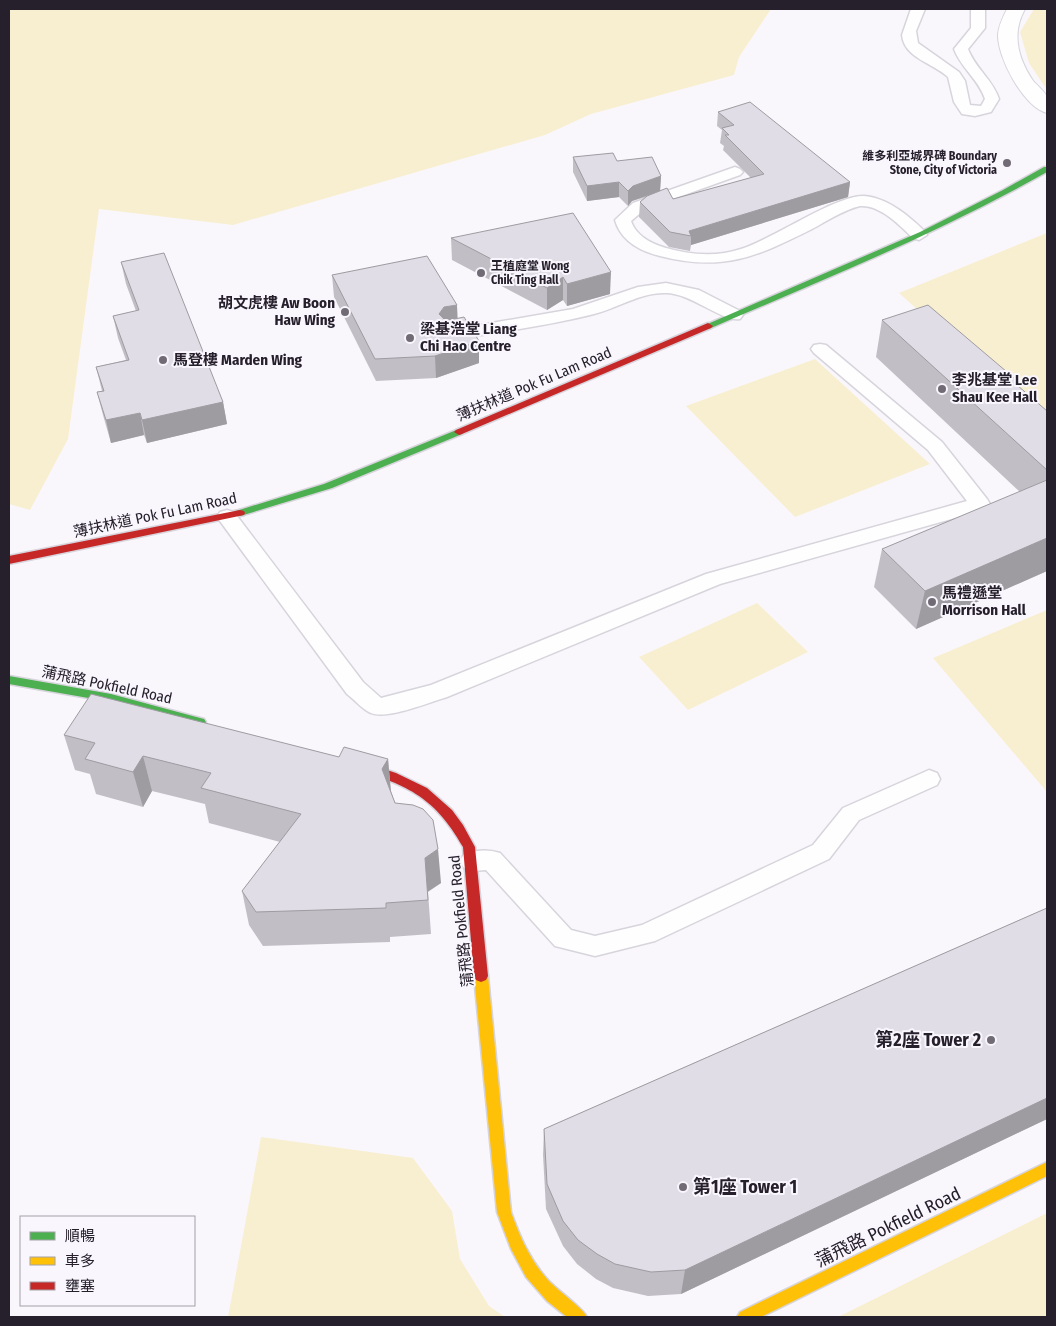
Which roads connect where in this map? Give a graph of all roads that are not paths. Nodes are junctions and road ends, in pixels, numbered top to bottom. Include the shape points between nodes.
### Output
1 (918, 9) edge
2 (978, 9) edge
3 (1015, 9) edge
4 (1047, 107) edge
5 (1047, 169) edge
6 (734, 172) dead end
7 (919, 235) junction
8 (734, 315) junction
9 (451, 335) edge
10 (820, 349) dead end
11 (227, 516) junction
12 (9, 560) edge
13 (9, 680) edge
14 (214, 726) edge
15 (346, 762) edge
16 (928, 779) dead end
17 (472, 862) junction
18 (1047, 1169) edge
19 (579, 1317) edge
20 (745, 1317) edge

1 - 2 lane via 909,34 911,43 953,74 960,104 974,111 986,109 992,99 988,88 961,50 962,44 978,28
3 - 4 street via 1009,18 1008,46 1017,72
5 - 7 main road, 薄扶林道 Pok Fu Lam Road via 1008,192
6 - 7 lane via 639,206 623,220 624,228 652,249 682,258 708,261 757,250 863,200 895,214
7 - 8 main road, 薄扶林道 Pok Fu Lam Road
8 - 9 lane via 698,295 659,288 639,290 589,310
8 - 11 main road, 薄扶林道 Pok Fu Lam Road via 328,486
10 - 11 lane via 934,446 980,504 713,579 405,702 377,707 355,688
11 - 12 main road, 薄扶林道 Pok Fu Lam Road
13 - 14 main road, 蒲飛路 Pokfield Road via 111,698
15 - 17 main road, 蒲飛路 Pokfield Road via 404,780 437,799 463,834
16 - 17 lane via 851,814 821,852 646,934 595,946 564,939 492,860
17 - 19 main road, 蒲飛路 Pokfield Road via 504,1212 518,1253 534,1280
18 - 20 main road, 蒲飛路 Pokfield Road

